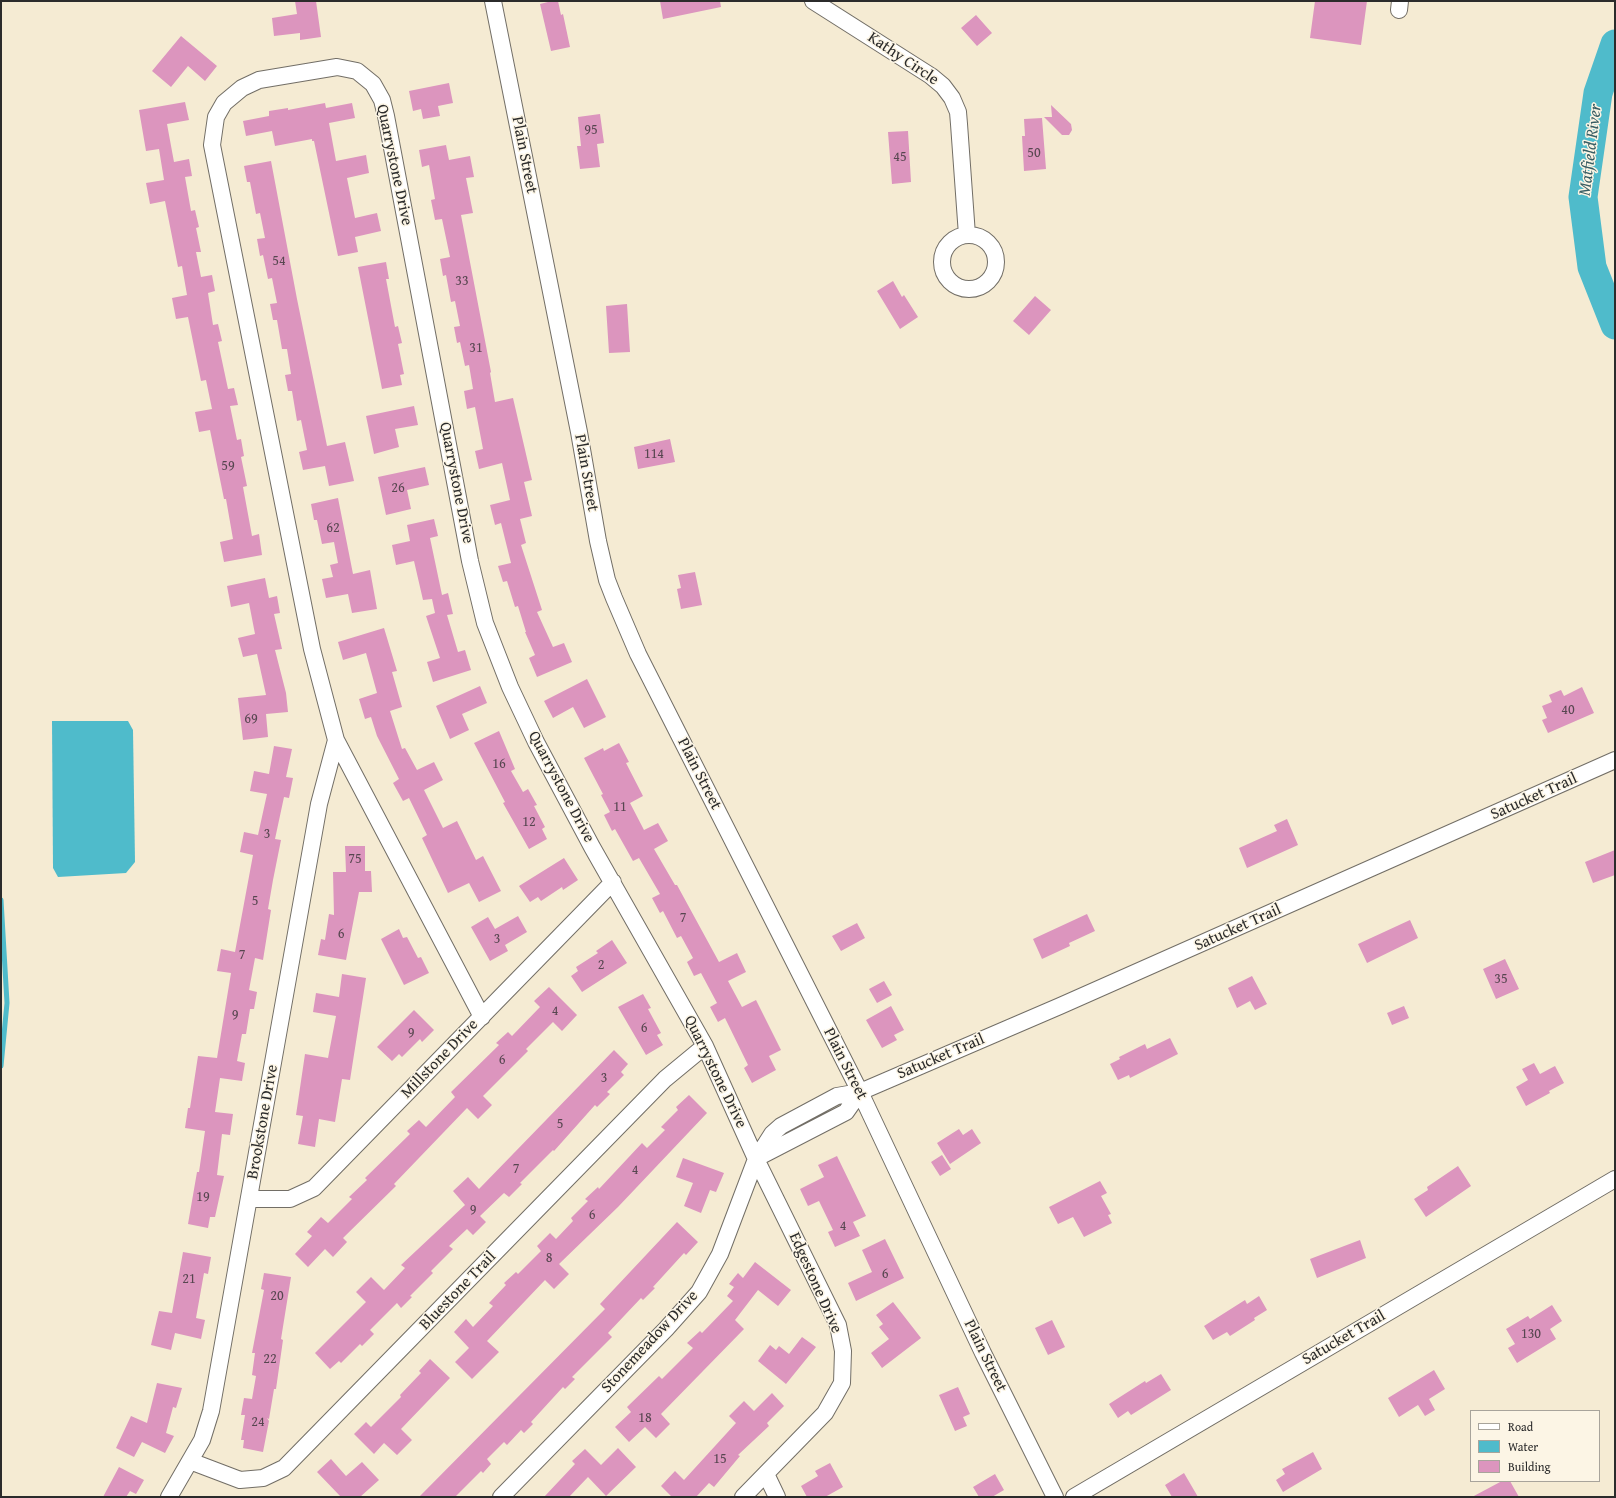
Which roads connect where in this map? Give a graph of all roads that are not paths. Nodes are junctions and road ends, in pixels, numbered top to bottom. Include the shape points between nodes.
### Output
1 (493, 1) edge
2 (813, 1) edge
3 (967, 235) dead end
4 (336, 740) junction
5 (1615, 760) edge
6 (613, 882) junction
7 (482, 1017) junction
8 (705, 1046) junction
9 (860, 1092) junction
10 (756, 1159) junction
11 (1615, 1179) edge
12 (249, 1199) junction
13 (190, 1461) junction
14 (766, 1474) junction
15 (170, 1497) edge
16 (501, 1497) edge
17 (743, 1497) edge
18 (777, 1497) edge
19 (1055, 1497) edge
20 (1074, 1497) edge

1 - 9 street, Plain Street via 607,580 638,654
2 - 3 street, Kathy Circle via 931,76 952,98 958,118
4 - 6 street, Quarrystone Drive via 312,649 212,145 216,117 224,103 242,88 259,80 337,67 357,71 373,84 382,100 470,561 485,623 510,687 536,742
4 - 7 street, Quarrystone Drive
4 - 12 street, Brookstone Drive via 319,804
5 - 9 street, Satucket Trail via 1261,919
6 - 7 street, Millstone Drive
6 - 8 street, Quarrystone Drive
7 - 12 street, Millstone Drive via 314,1188 290,1199
8 - 10 street, Quarrystone Drive
8 - 13 street, Bluestone Trail via 660,1085 284,1468 263,1478 240,1480
9 - 10 street via 846,1112
9 - 19 street, Plain Street via 983,1353
10 - 14 street, Edgestone Drive via 838,1325 843,1351 842,1383 825,1413
10 - 16 street, Stonemeadow Drive via 720,1254 699,1292
11 - 20 street, Satucket Trail
12 - 13 street, Brookstone Drive via 211,1411 202,1440
13 - 15 street, Brookstone Drive
14 - 17 street, Edgestone Drive
14 - 18 street

